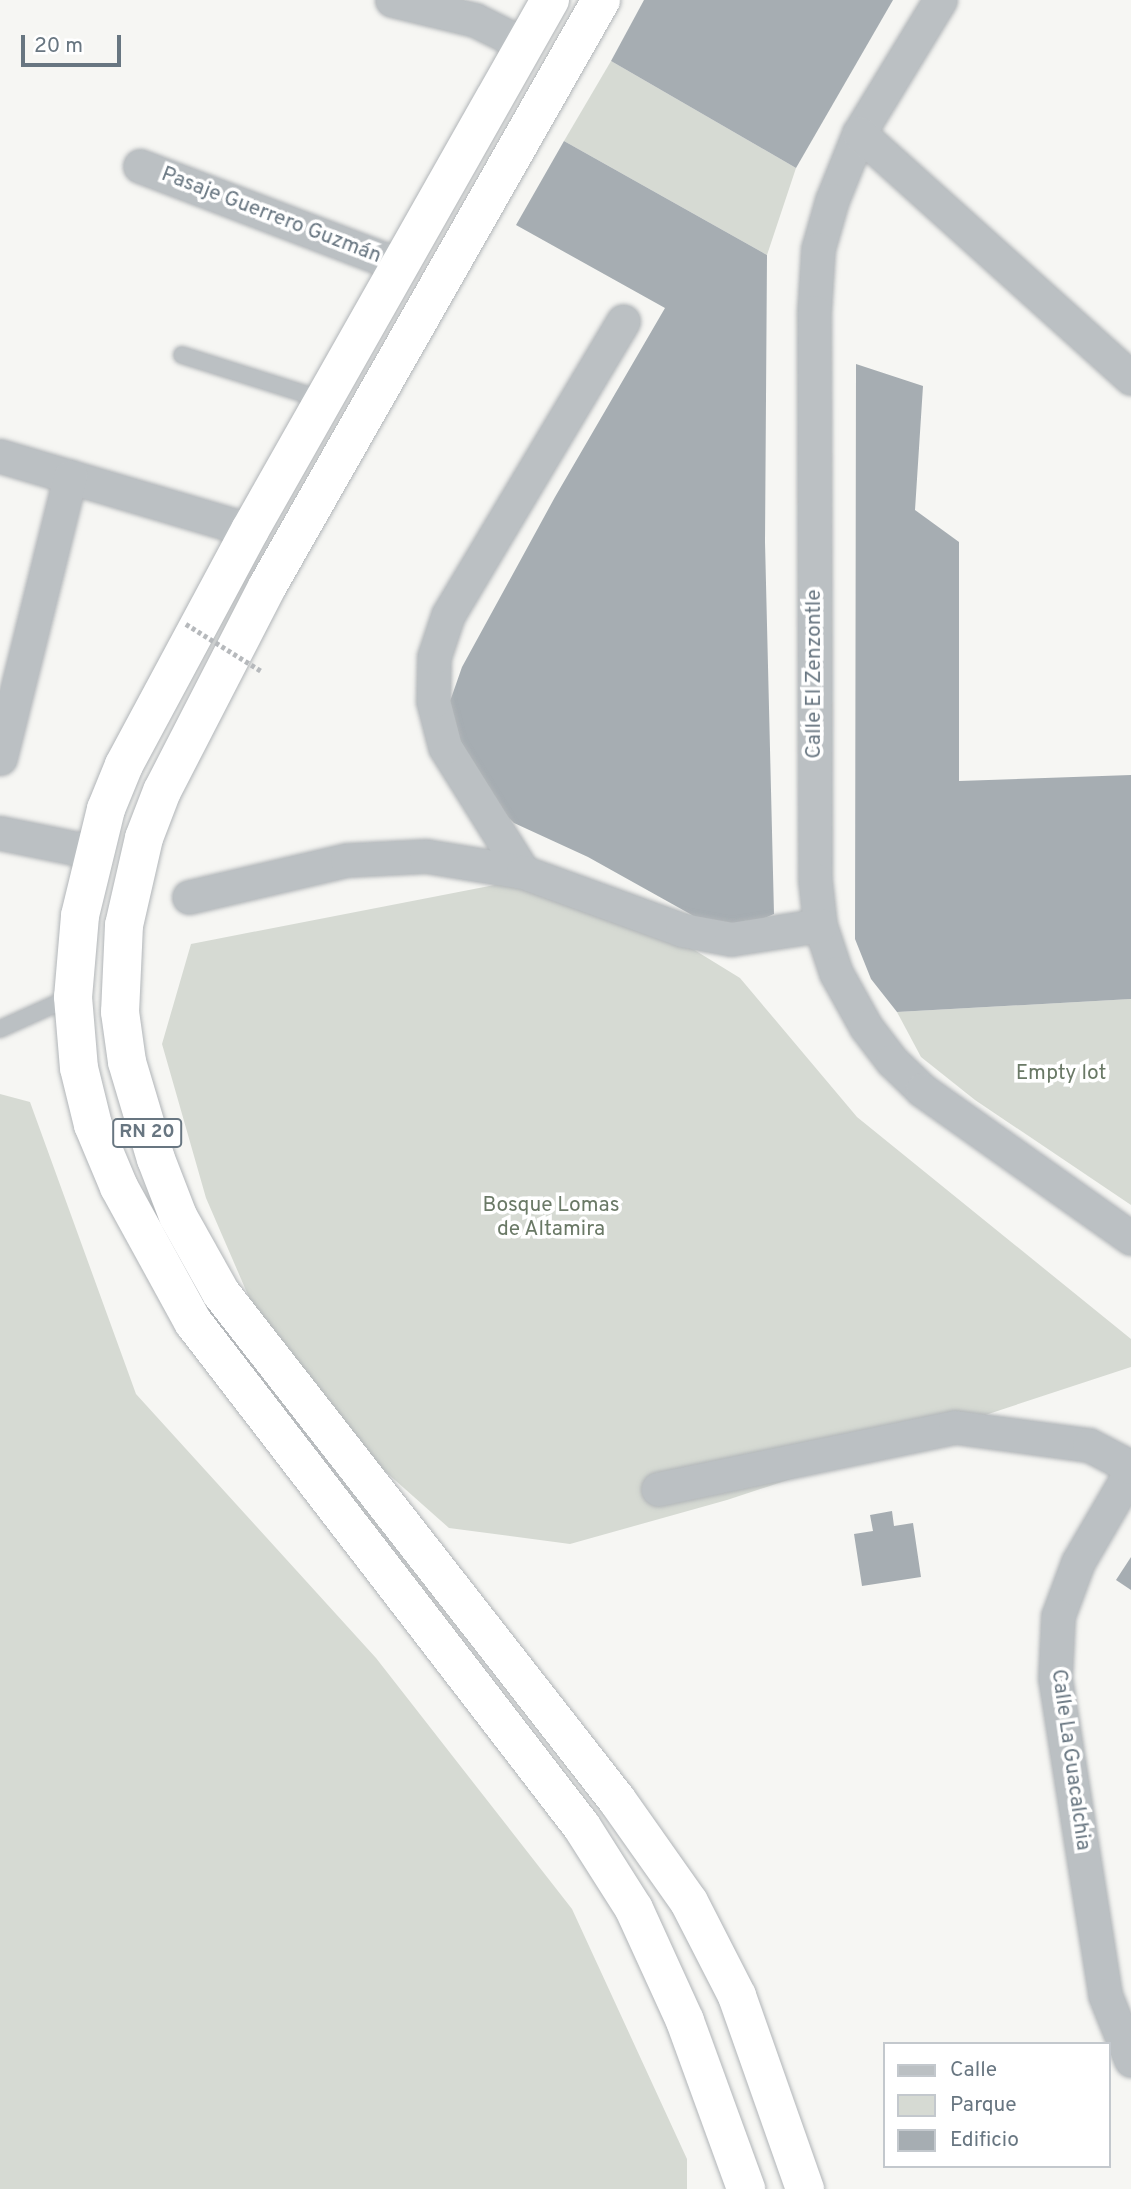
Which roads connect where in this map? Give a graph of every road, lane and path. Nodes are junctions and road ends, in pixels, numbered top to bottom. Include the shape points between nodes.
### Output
1 (392, 0) edge
2 (550, 0) edge
3 (601, 0) edge
4 (940, 0) edge
5 (525, 46) junction
6 (859, 133) junction
7 (140, 166) dead end
8 (401, 266) junction
9 (623, 321) dead end
10 (182, 355) dead end
11 (1131, 378) edge
12 (324, 400) junction
13 (0, 456) edge
14 (70, 477) junction
15 (250, 530) junction
16 (186, 624) dead end
17 (263, 672) dead end
18 (0, 758) edge
19 (0, 833) edge
20 (93, 852) junction
21 (523, 872) junction
22 (189, 897) dead end
23 (820, 926) junction
24 (73, 997) junction
25 (0, 1029) edge
26 (1131, 1238) edge
27 (1131, 1469) edge
28 (658, 1489) dead end
29 (1131, 2060) edge
30 (746, 2189) edge
31 (805, 2189) edge

1 - 5 street via 475,20
2 - 5 highway, RN 20
3 - 31 highway, RN 20 via 267,587 162,791 144,838 124,925 120,1012 132,1085 156,1158 178,1216 221,1293 617,1800 689,1902 737,1996
4 - 6 street, Calle El Zenzontle
5 - 8 highway, RN 20
6 - 11 street
6 - 23 street, Calle El Zenzontle via 818,248 814,312 815,880
7 - 8 street, Pasaje Guerrero Guzmán
8 - 12 highway, RN 20
9 - 21 street via 448,615 434,657 433,701 445,747
10 - 12 lane
12 - 15 highway, RN 20
13 - 14 street
14 - 15 street
14 - 18 street
15 - 20 highway, RN 20 via 124,765
16 - 17 path, bridge
19 - 20 street
20 - 24 highway, RN 20 via 80,916
21 - 22 street via 426,856 347,860
21 - 23 street via 682,930 731,939
23 - 26 street, Calle El Zenzontle via 836,973 866,1027 892,1061 922,1090
24 - 25 lane
24 - 30 highway, RN 20 via 84,1097 119,1187 147,1242 193,1322 523,1749 627,1899 685,2021
27 - 28 street via 1088,1445 955,1427
27 - 29 street, Calle La Guacalchia via 1074,1573 1058,1616 1055,1678 1105,1995

